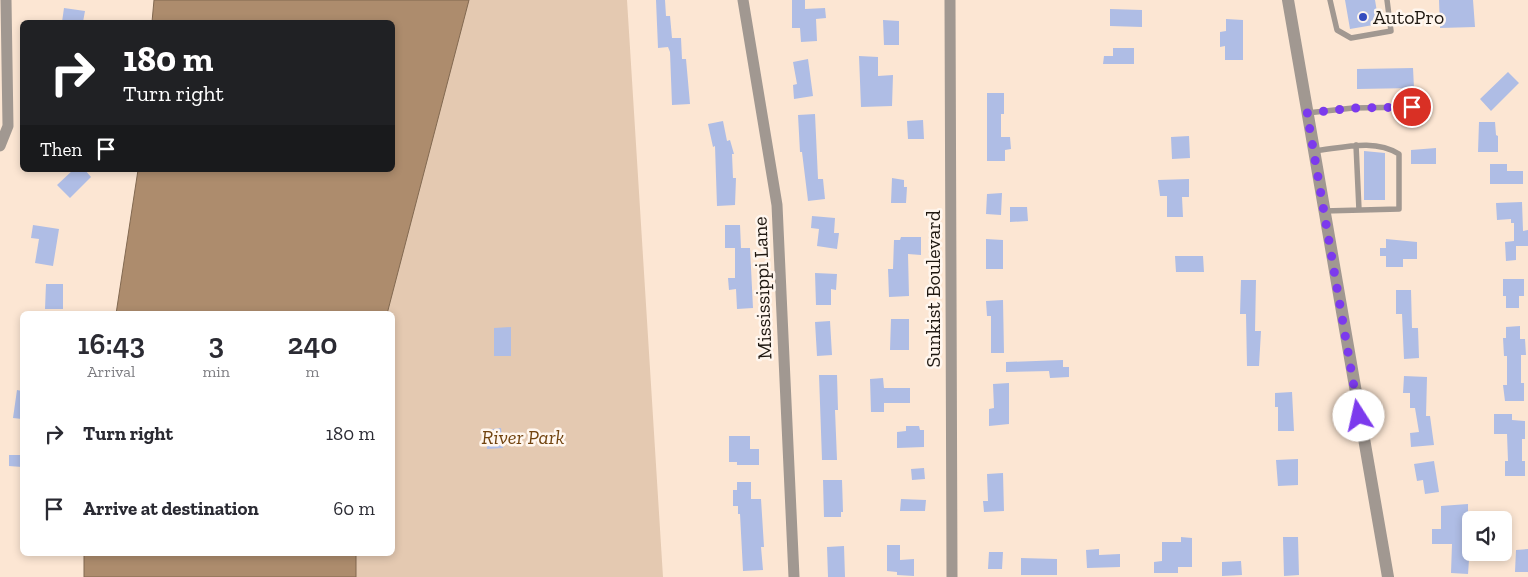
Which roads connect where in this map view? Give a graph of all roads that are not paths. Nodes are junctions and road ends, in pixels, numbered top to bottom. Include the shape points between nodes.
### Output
1 (6, 0) edge
2 (743, 0) edge
3 (950, 0) edge
4 (1288, 0) edge
5 (1330, 0) edge
6 (1387, 0) edge
7 (1412, 107) dead end
8 (1307, 113) junction
9 (4, 125) edge
10 (0, 146) edge
11 (1356, 146) junction
12 (1314, 151) junction
13 (1359, 210) junction
14 (1324, 211) junction
15 (794, 577) edge
16 (952, 577) edge
17 (1388, 577) edge

1 - 9 street
2 - 15 street, Mississippi Lane via 778,205
3 - 16 street, Sunkist Boulevard
4 - 8 street
5 - 6 lane via 1337,30 1351,38 1392,31
7 - 8 lane
8 - 12 street
9 - 10 street
11 - 12 lane
11 - 13 lane
11 - 13 lane via 1387,146 1399,154 1399,209
12 - 14 street
13 - 14 lane
14 - 17 street

